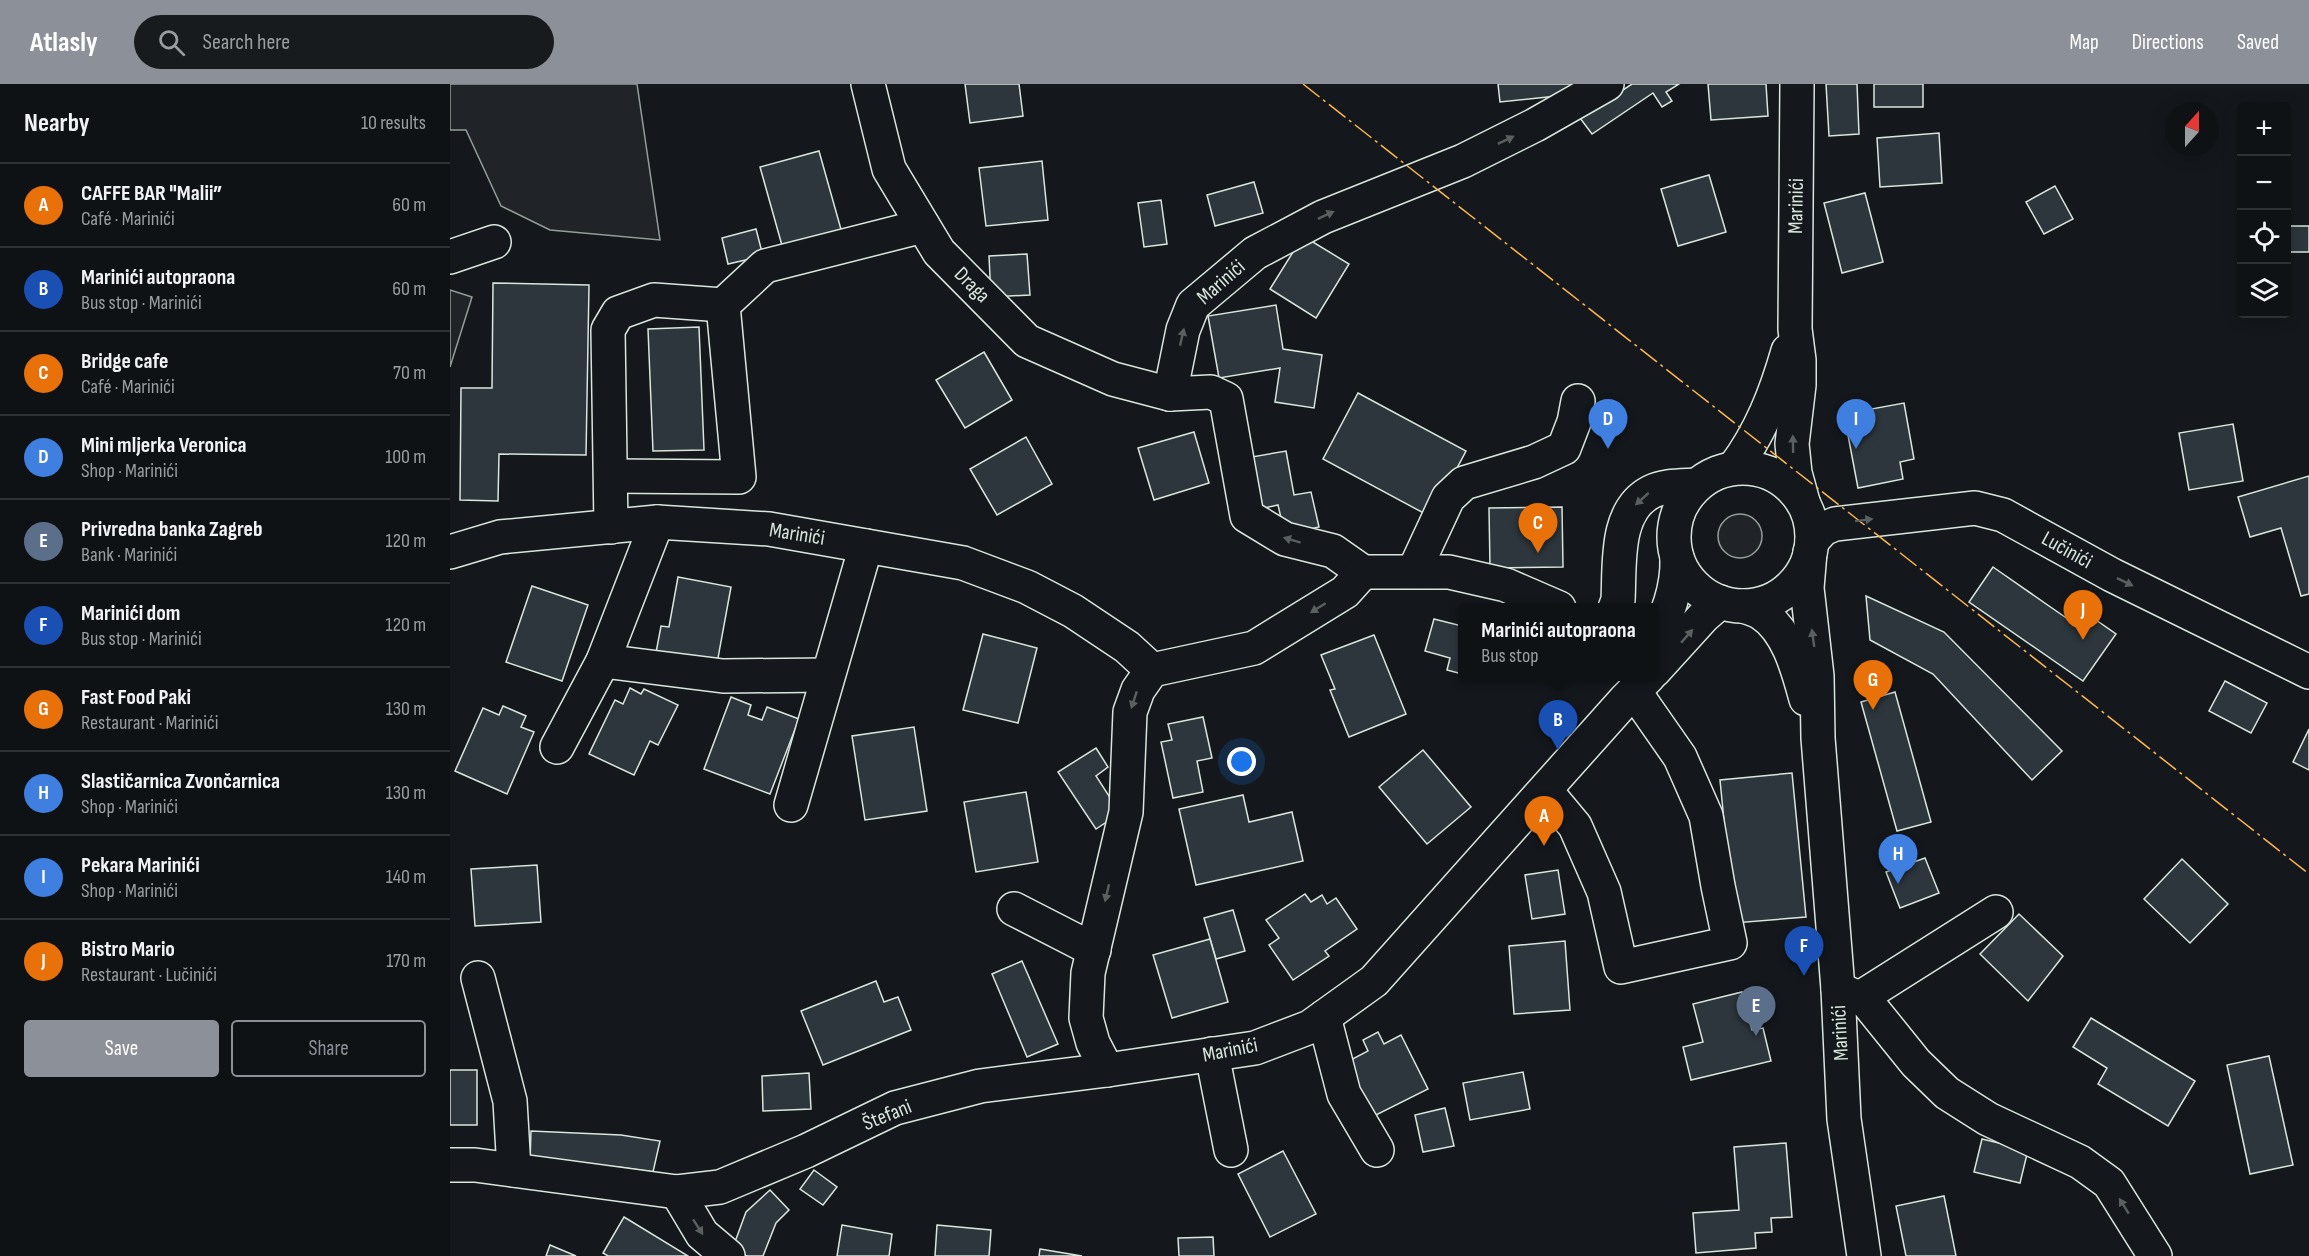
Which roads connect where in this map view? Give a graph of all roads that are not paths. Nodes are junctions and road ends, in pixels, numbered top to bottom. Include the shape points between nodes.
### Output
1 (868, 84) edge
2 (1607, 84) edge
3 (1797, 84) edge
4 (923, 226) junction
5 (494, 242) dead end
6 (450, 257) edge
7 (723, 304) junction
8 (1795, 329) junction
9 (1170, 394) junction
10 (1578, 401) dead end
11 (1734, 468) junction
12 (611, 476) junction
13 (1697, 484) junction
14 (1803, 502) junction
15 (657, 522) junction
16 (611, 527) junction
17 (450, 528) edge
18 (866, 546) junction
19 (1811, 546) junction
20 (465, 548) edge
21 (1677, 558) junction
22 (1414, 571) junction
23 (1364, 572) junction
24 (1547, 603) edge
25 (1617, 603) edge
26 (1732, 604) junction
27 (1659, 631) edge
28 (603, 661) junction
29 (1659, 663) edge
30 (1152, 670) junction
31 (2309, 672) edge
32 (828, 675) junction
33 (1640, 683) edge
34 (1818, 738) junction
35 (557, 747) dead end
36 (1545, 790) junction
37 (791, 805) dead end
38 (1014, 909) dead end
39 (1996, 912) dead end
40 (1094, 950) junction
41 (478, 978) dead end
42 (1849, 994) junction
43 (1324, 1017) junction
44 (1212, 1054) junction
45 (1107, 1070) junction
46 (1231, 1150) dead end
47 (1377, 1150) dead end
48 (450, 1165) edge
49 (514, 1170) junction
50 (677, 1192) junction
51 (728, 1256) edge
52 (1864, 1256) edge
53 (2155, 1256) edge

1 - 4 street, Draga via 889,169
9 -> 2 street, Marinići via 1183,330 1193,305 1255,253 1323,217 1473,156
3 - 8 street, Marinići
4 - 7 street via 765,266
4 - 9 street, Draga via 939,252 1027,341 1113,379
5 - 6 street
7 - 12 street via 654,300 618,313 608,330
7 - 12 street via 739,477
8 - 11 street, Marinići via 1764,421
14 -> 8 street, Marinići via 1792,444 1799,385
23 -> 9 street via 1333,551 1285,539 1247,516 1227,399 1211,392
10 - 22 street via 1564,448 1534,462 1464,483 1448,498
11 - 13 street, Marinići
11 - 14 street, Marinići via 1754,468 1773,475 1790,486
12 - 16 street
13 - 21 street, Marinići via 1676,519 1673,539
13 -> 25 street via 1656,490 1634,507 1622,533
14 - 19 street, Marinići via 1810,520
15 - 16 street, Marinići
15 - 18 street, Marinići via 769,529
15 - 28 street
16 - 20 street, Marinići via 500,537
17 - 20 street
18 - 30 street, Marinići via 963,563 1027,587 1073,611
18 - 32 street
19 - 26 street, Marinići via 1802,573 1786,591 1766,602
19 -> 31 street, Lučinići via 1823,529 1847,522 1975,508 2003,515 2112,575
34 -> 19 street, Marinići via 1817,676 1807,588
21 - 26 street, Marinići via 1687,577 1702,592
21 - 27 street, Marinići via 1673,598
22 - 23 street
22 - 24 street via 1449,572 1506,585
23 -> 30 street via 1345,592 1254,648
29 -> 26 street, Marinići via 1704,616
26 - 34 street, Marinići via 1761,614 1777,628 1798,670
28 - 32 street via 723,676
28 - 35 street
30 -> 40 street via 1138,690 1131,712 1126,812
32 - 37 street
33 - 36 street, Marinići
33 - 36 street via 1706,816 1730,943 1621,967 1604,892 1575,826
34 - 42 street, Marinići
36 - 43 street, Marinići via 1374,981
38 - 40 street
39 - 42 street
40 - 45 street via 1088,973 1086,1018
41 - 49 street via 510,1101
42 - 52 street, Marinići via 1844,1119
53 -> 42 street via 2109,1183 2080,1162 1988,1119 1940,1085 1916,1063 1874,1010
43 - 44 street, Marinići via 1310,1027 1255,1048
43 - 47 street via 1344,1094
44 - 45 street, Marinići
44 - 46 street
45 - 50 street, Štefani via 980,1086 895,1108 720,1187
48 - 49 street, Štefani
49 - 50 street, Štefani
50 -> 51 street via 702,1234

